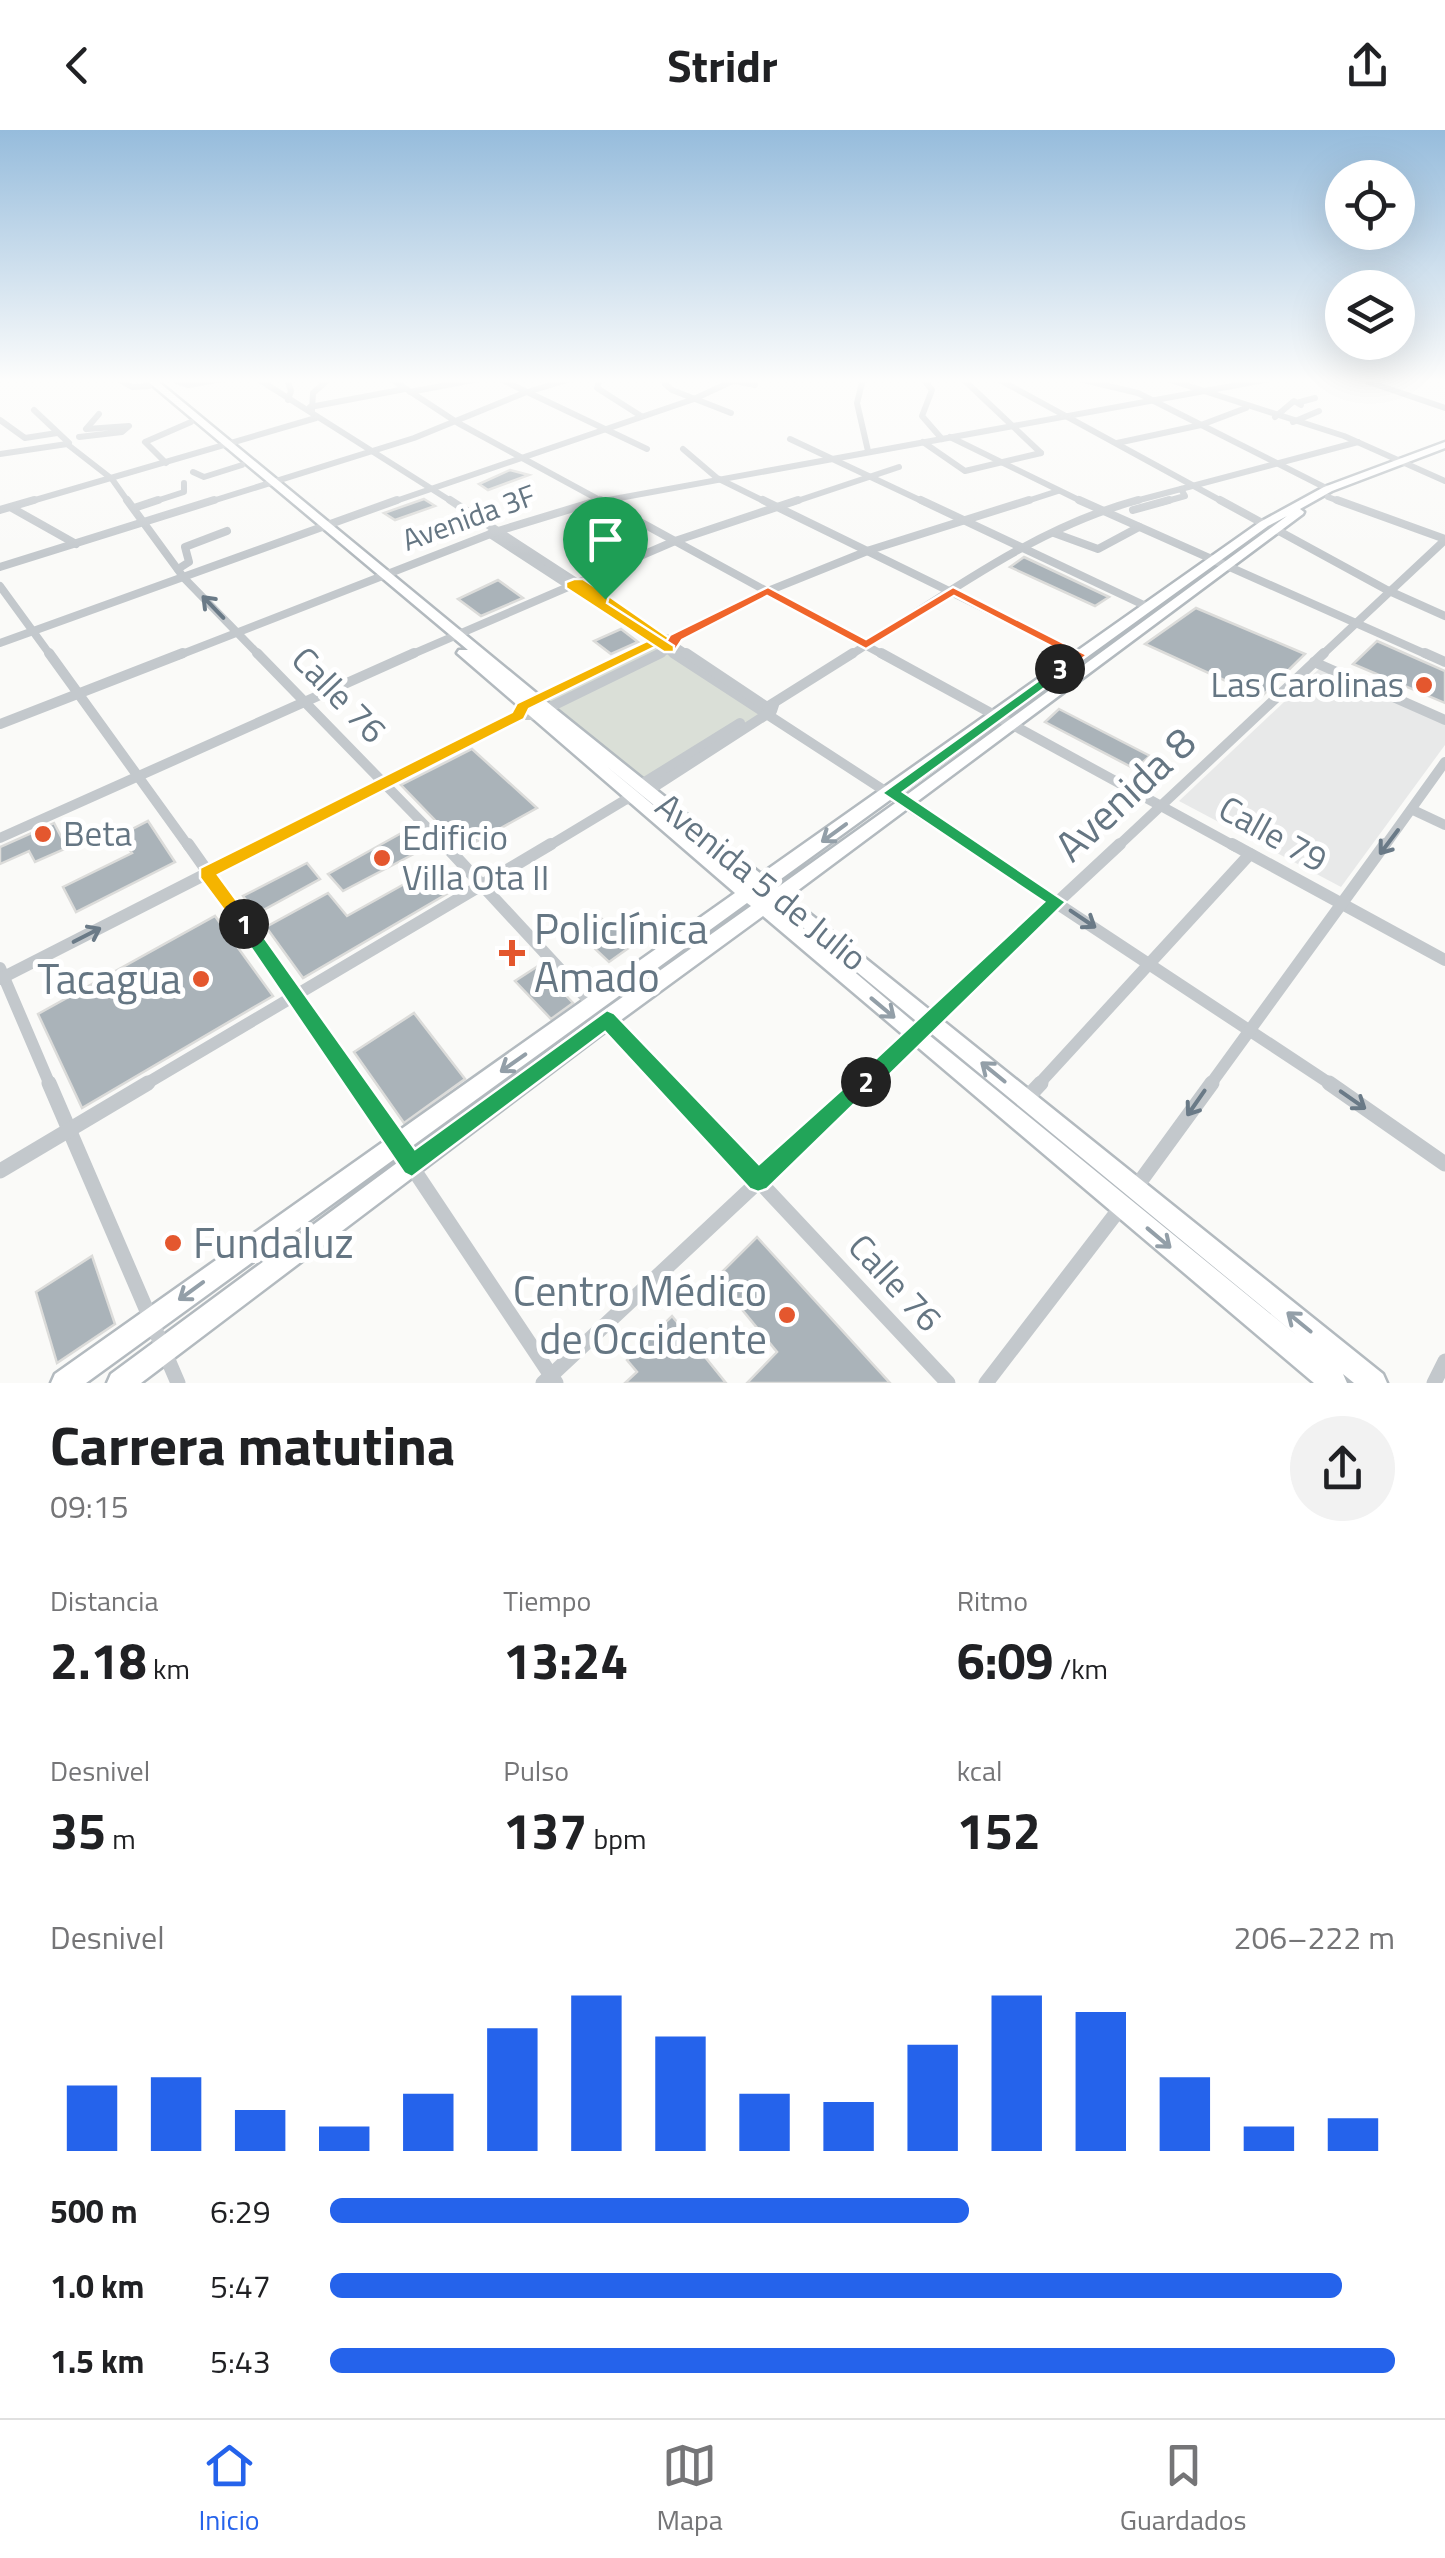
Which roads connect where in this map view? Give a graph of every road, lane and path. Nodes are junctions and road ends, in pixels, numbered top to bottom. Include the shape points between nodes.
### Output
1 (60, 437) edge
2 (77, 437) edge
3 (156, 437) edge
4 (213, 437) edge
5 (214, 437) edge
6 (253, 437) edge
7 (347, 437) edge
8 (414, 437) edge
9 (484, 437) edge
10 (579, 437) edge
11 (622, 437) edge
12 (865, 437) edge
13 (1023, 437) edge
14 (1104, 437) edge
15 (1145, 437) edge
16 (1227, 437) edge
17 (1342, 437) edge
18 (946, 438) joint
19 (790, 439) dead end
20 (923, 442) junction
21 (1356, 443) junction
22 (67, 444) junction
23 (1116, 444) junction
24 (225, 446) junction
25 (1445, 448) edge
26 (648, 449) dead end
27 (683, 449) dead end
28 (370, 452) junction
29 (868, 452) junction
30 (0, 454) edge
31 (522, 458) junction
32 (828, 459) junction
33 (996, 462) junction
34 (166, 463) junction
35 (1406, 463) junction
36 (242, 464) junction
37 (1283, 464) junction
38 (899, 467) dead end
39 (193, 472) dead end
40 (716, 478) junction
41 (866, 478) junction
42 (112, 479) junction
43 (1445, 482) edge
44 (184, 484) dead end
45 (272, 484) junction
46 (1193, 486) junction
47 (428, 489) junction
48 (1181, 489) junction
49 (1058, 491) junction
50 (1328, 493) junction
51 (600, 500) junction
52 (778, 507) junction
53 (12, 508) junction
54 (134, 508) junction
55 (0, 510) edge
56 (1101, 510) junction
57 (1133, 510) dead end
58 (961, 522) junction
59 (145, 523) junction
60 (322, 527) junction
61 (1140, 527) junction
62 (1270, 527) junction
63 (227, 531) dead end
64 (494, 533) junction
65 (1054, 533) junction
66 (675, 540) junction
67 (1445, 540) edge
68 (76, 544) junction
69 (870, 550) junction
70 (1021, 550) junction
71 (1218, 563) junction
72 (0, 568) edge
73 (181, 573) junction
74 (381, 576) junction
75 (574, 583) junction
76 (0, 586) edge
77 (1387, 590) junction
78 (768, 591) junction
79 (953, 591) junction
80 (1148, 607) junction
81 (1445, 616) edge
82 (1354, 624) junction
83 (35, 631) junction
84 (238, 633) junction
85 (452, 636) junction
86 (0, 643) edge
87 (667, 643) junction
88 (866, 645) junction
89 (1080, 655) junction
90 (1314, 662) junction
91 (1445, 662) edge
92 (78, 694) junction
93 (302, 701) junction
94 (532, 709) junction
95 (768, 710) junction
96 (995, 715) junction
97 (1445, 720) edge
98 (0, 724) edge
99 (1014, 724) junction
100 (1445, 762) edge
101 (138, 774) junction
102 (383, 784) junction
103 (635, 793) junction
104 (899, 798) junction
105 (1162, 804) junction
106 (1414, 810) junction
107 (1445, 825) edge
108 (0, 838) edge
109 (1250, 854) junction
110 (206, 873) junction
111 (483, 884) junction
112 (763, 895) junction
113 (1057, 902) junction
114 (1342, 903) junction
115 (1445, 960) edge
116 (1152, 964) junction
117 (1, 975) edge
118 (296, 993) junction
119 (601, 1013) junction
120 (932, 1022) junction
121 (1250, 1028) junction
122 (917, 1037) junction
123 (1026, 1099) junction
124 (70, 1129) junction
125 (397, 1142) junction
126 (1445, 1164) edge
127 (412, 1165) junction
128 (0, 1171) edge
129 (758, 1180) junction
130 (1135, 1189) junction
131 (1121, 1206) junction
132 (152, 1319) junction
133 (164, 1350) junction
134 (1445, 1361) edge
135 (550, 1381) edge
136 (64, 1383) edge
137 (120, 1383) edge
138 (178, 1383) edge
139 (948, 1383) edge
140 (986, 1383) edge
141 (1334, 1383) edge
142 (1374, 1383) edge
143 (1434, 1383) edge

1 - 22 street, Calle 76
2 - 22 street
3 - 34 street via 145,442
4 - 24 main road, Avenida 5 de Julio
5 - 24 main road, Avenida 5 de Julio
6 - 24 street
7 - 28 street
8 - 28 street
9 - 31 street, Calle 79
10 - 31 street
11 - 26 street
12 - 29 street
13 - 33 street via 1042,453
14 - 23 street
15 - 23 street
16 - 37 street
17 - 21 street
18 - 20 street, Avenida 3F
18 - 33 street
19 - 32 street
20 - 29 street, Avenida 3F
20 - 33 street via 963,471
21 - 35 street
21 - 37 street
22 - 30 street
22 - 42 street, Calle 76
23 - 46 street
24 - 34 street
24 - 36 main road, Avenida 5 de Julio
24 - 45 main road, Avenida 5 de Julio
25 - 35 main road
27 - 40 street
28 - 45 street
28 - 47 street
29 - 32 street, Avenida 3F
31 - 47 street
31 - 51 street, Calle 79
32 - 40 street, Avenida 3F
32 - 41 street
33 - 49 street
34 - 42 street
35 - 43 street
35 - 50 main road
36 - 39 street via 204,476
36 - 45 main road, Avenida 5 de Julio
37 - 46 street
37 - 50 street
38 - 41 street
40 - 51 street, Avenida 3F
40 - 52 street
41 - 52 street
41 - 58 street
42 - 53 street
42 - 54 street, Calle 76
44 - 54 street via 184,492
45 - 59 street
45 - 60 main road, Avenida 5 de Julio
46 - 48 street
46 - 62 street
47 - 60 street
47 - 64 street
48 - 56 street
48 - 57 street via 1185,496
49 - 56 street
49 - 58 street
50 - 62 main road
50 - 67 street
51 - 64 street, Avenida 3F
51 - 66 street, Calle 79
52 - 66 street
52 - 69 street
53 - 55 street
53 - 68 street
54 - 59 street, Calle 76
56 - 61 street
56 - 65 street
58 - 69 street
58 - 70 street
59 - 68 street
59 - 73 street, Calle 76
60 - 73 street
60 - 74 main road, Avenida 5 de Julio
61 - 65 street via 1098,550
61 - 71 street
62 - 71 main road
62 - 77 street
63 - 73 street via 185,548 189,562
64 - 74 street, Avenida 3F
64 - 75 street
65 - 70 street
66 - 75 street
66 - 78 street, Calle 79
67 - 77 street, Avenida 8
68 - 72 street
69 - 78 street
69 - 79 street
70 - 79 street
70 - 80 street
71 - 80 main road
71 - 82 street
71 - 99 main road
73 - 83 street
84 -> 73 street, Calle 76
74 - 84 street, Avenida 3F
74 - 85 main road, Avenida 5 de Julio
75 - 85 street
75 - 87 street
76 - 83 street
77 - 81 street
77 - 82 street, Avenida 8
78 - 87 street
78 - 88 street, Calle 79
79 - 88 street
79 - 89 street
80 - 89 main road
82 - 90 street, Avenida 8
82 - 91 street
83 - 86 street
83 - 92 street
84 - 92 street, Avenida 3F
84 - 93 street, Calle 76
85 - 93 street
85 - 94 main road, Avenida 5 de Julio
87 - 94 street
87 - 95 street
88 - 95 street
88 - 96 street, Calle 79
89 - 96 main road
90 - 97 street
90 - 105 street, Avenida 8
92 - 98 street, Avenida 3F
92 - 101 street
93 - 101 street
93 - 102 street, Calle 76
94 - 102 street
94 - 103 main road, Avenida 5 de Julio
95 - 103 street
95 - 104 street
96 - 99 street, Calle 79
96 - 104 main road
99 - 104 main road
99 - 105 street, Calle 79
100 - 106 street
101 - 108 street
101 - 110 street
102 - 110 street
102 - 111 street, Calle 76
103 - 111 street
103 - 112 main road, Avenida 5 de Julio
104 - 112 main road
104 - 113 street
105 - 109 street, Calle 79
105 - 113 street, Avenida 8
106 - 107 street
106 -> 114 street
109 - 114 street, Calle 79
109 - 116 street
117 -> 110 street
110 - 118 street
111 - 118 street
111 - 119 street, Calle 76
112 - 119 main road
112 - 120 main road, Avenida 5 de Julio
112 -> 122 main road, Avenida 5 de Julio
113 -> 116 street
113 - 120 street, Avenida 8
114 - 115 street, Calle 79
114 - 121 street
116 - 121 street
116 - 123 street
117 - 124 street
118 - 124 street
118 - 125 street
119 -> 125 main road
119 - 127 main road
119 - 129 street, Calle 76
120 - 122 street, Avenida 8
123 -> 120 main road, Avenida 5 de Julio
121 -> 126 street
121 -> 130 street
122 - 129 street, Avenida 8
122 - 131 main road, Avenida 5 de Julio
123 - 130 main road, Avenida 5 de Julio
124 - 128 street
124 - 132 street
125 - 127 street
125 -> 132 main road
127 - 133 main road
127 - 135 street
129 - 135 street, Avenida 8
129 - 139 street, Calle 76
130 - 131 street
142 -> 130 main road, Avenida 5 de Julio
131 - 140 street
131 -> 141 main road, Avenida 5 de Julio
132 - 133 street
132 - 136 main road
133 - 137 main road
133 - 138 street
134 - 143 street

